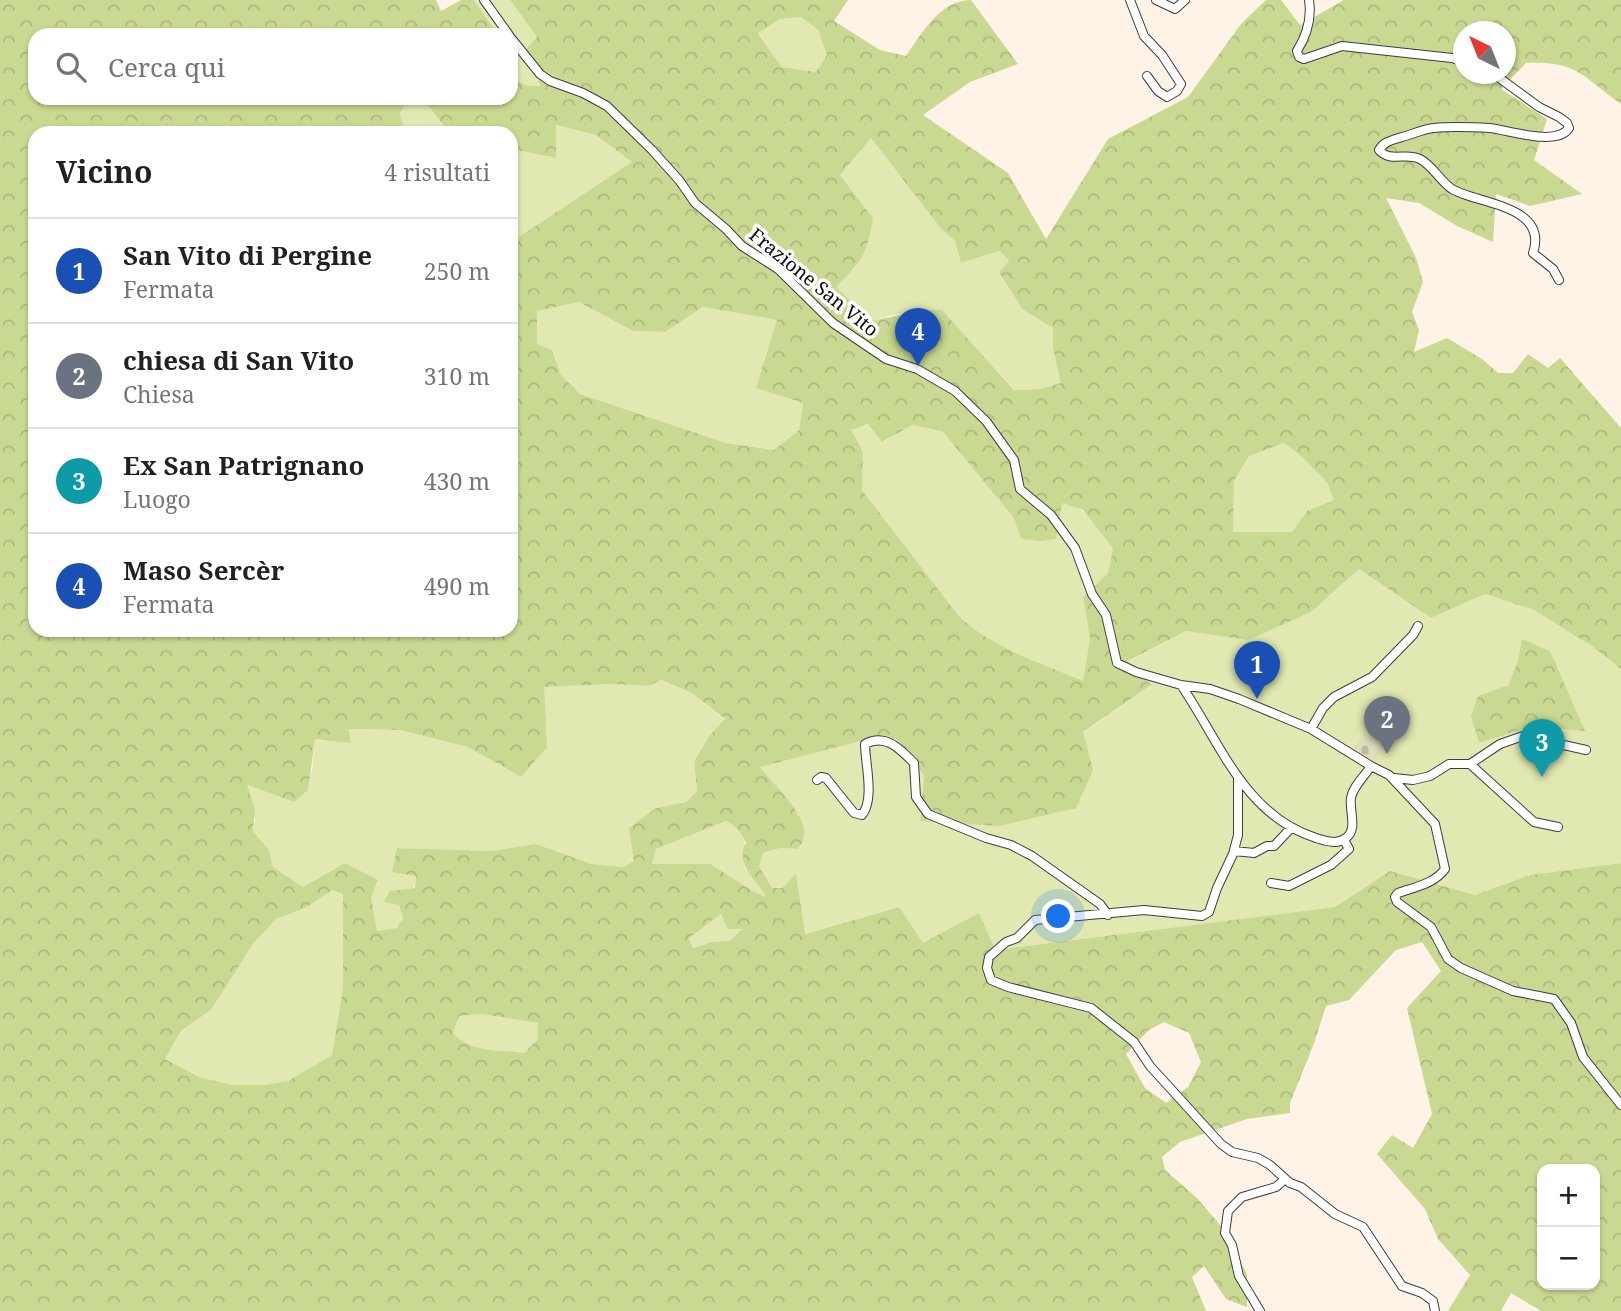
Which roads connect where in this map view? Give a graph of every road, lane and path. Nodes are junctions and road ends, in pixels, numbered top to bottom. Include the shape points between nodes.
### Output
1 (484, 0) edge
2 (1130, 0) edge
3 (1156, 0) edge
4 (1185, 0) edge
5 (1309, 0) edge
6 (504, 28) edge
7 (518, 47) edge
8 (1453, 61) edge
9 (1147, 76) dead end
10 (1508, 84) edge
11 (1559, 280) dead end
12 (1418, 626) dead end
13 (1181, 685) junction
14 (1311, 729) junction
15 (1586, 750) dead end
16 (1470, 764) junction
17 (1371, 766) junction
18 (1238, 778) junction
19 (1394, 778) junction
20 (817, 780) dead end
21 (1558, 827) dead end
22 (1291, 828) junction
23 (1344, 840) junction
24 (1234, 850) junction
25 (1271, 883) dead end
26 (1108, 915) junction
27 (1621, 1105) edge
28 (1285, 1179) junction
29 (1260, 1311) edge
30 (1435, 1311) edge

1 - 6 street
2 - 9 street via 1144,36 1181,84 1167,97
3 - 4 street via 1175,9
5 - 8 street via 1310,21 1297,51 1299,57 1342,46
7 - 13 street, Frazione San Vito via 550,81 607,106 670,170 695,203 742,246 778,269 843,331 886,359 917,369 954,391 986,421 1014,460 1020,489 1051,515 1075,548 1092,594 1106,615 1117,663
10 - 11 street via 1566,123 1566,132 1522,135 1492,128 1436,128 1390,141 1379,149 1391,158 1419,159 1452,189 1513,211 1534,233 1533,253
12 - 14 street via 1371,677 1323,708
13 - 14 street via 1210,689
13 - 18 street
14 - 17 street
15 - 16 street via 1523,736 1500,744
16 - 19 street via 1449,764 1413,780
16 - 21 street via 1534,822
17 - 19 street
17 - 23 street via 1352,795 1353,824
18 - 22 street via 1276,820
18 - 24 street
19 - 27 street via 1435,824 1445,869 1430,882 1398,893 1397,902 1431,927 1448,958 1461,968 1513,991 1554,999 1571,1023 1583,1056
20 - 26 street via 825,778 854,813 862,815 868,787 865,744 876,739 894,743 914,763 916,797 928,814 1032,856 1100,904
22 - 23 street via 1332,843
22 - 24 street via 1274,846 1254,853
23 - 25 street via 1349,849 1331,865 1289,886
24 - 26 street via 1209,912 1202,916 1144,909
26 - 28 street via 1035,920 989,957 991,980 1091,1008 1135,1042 1150,1066 1221,1144 1232,1152 1258,1158
28 - 29 street via 1276,1187 1242,1197 1228,1211 1225,1233 1239,1276
28 - 30 street via 1335,1214 1363,1227 1402,1286 1433,1301

